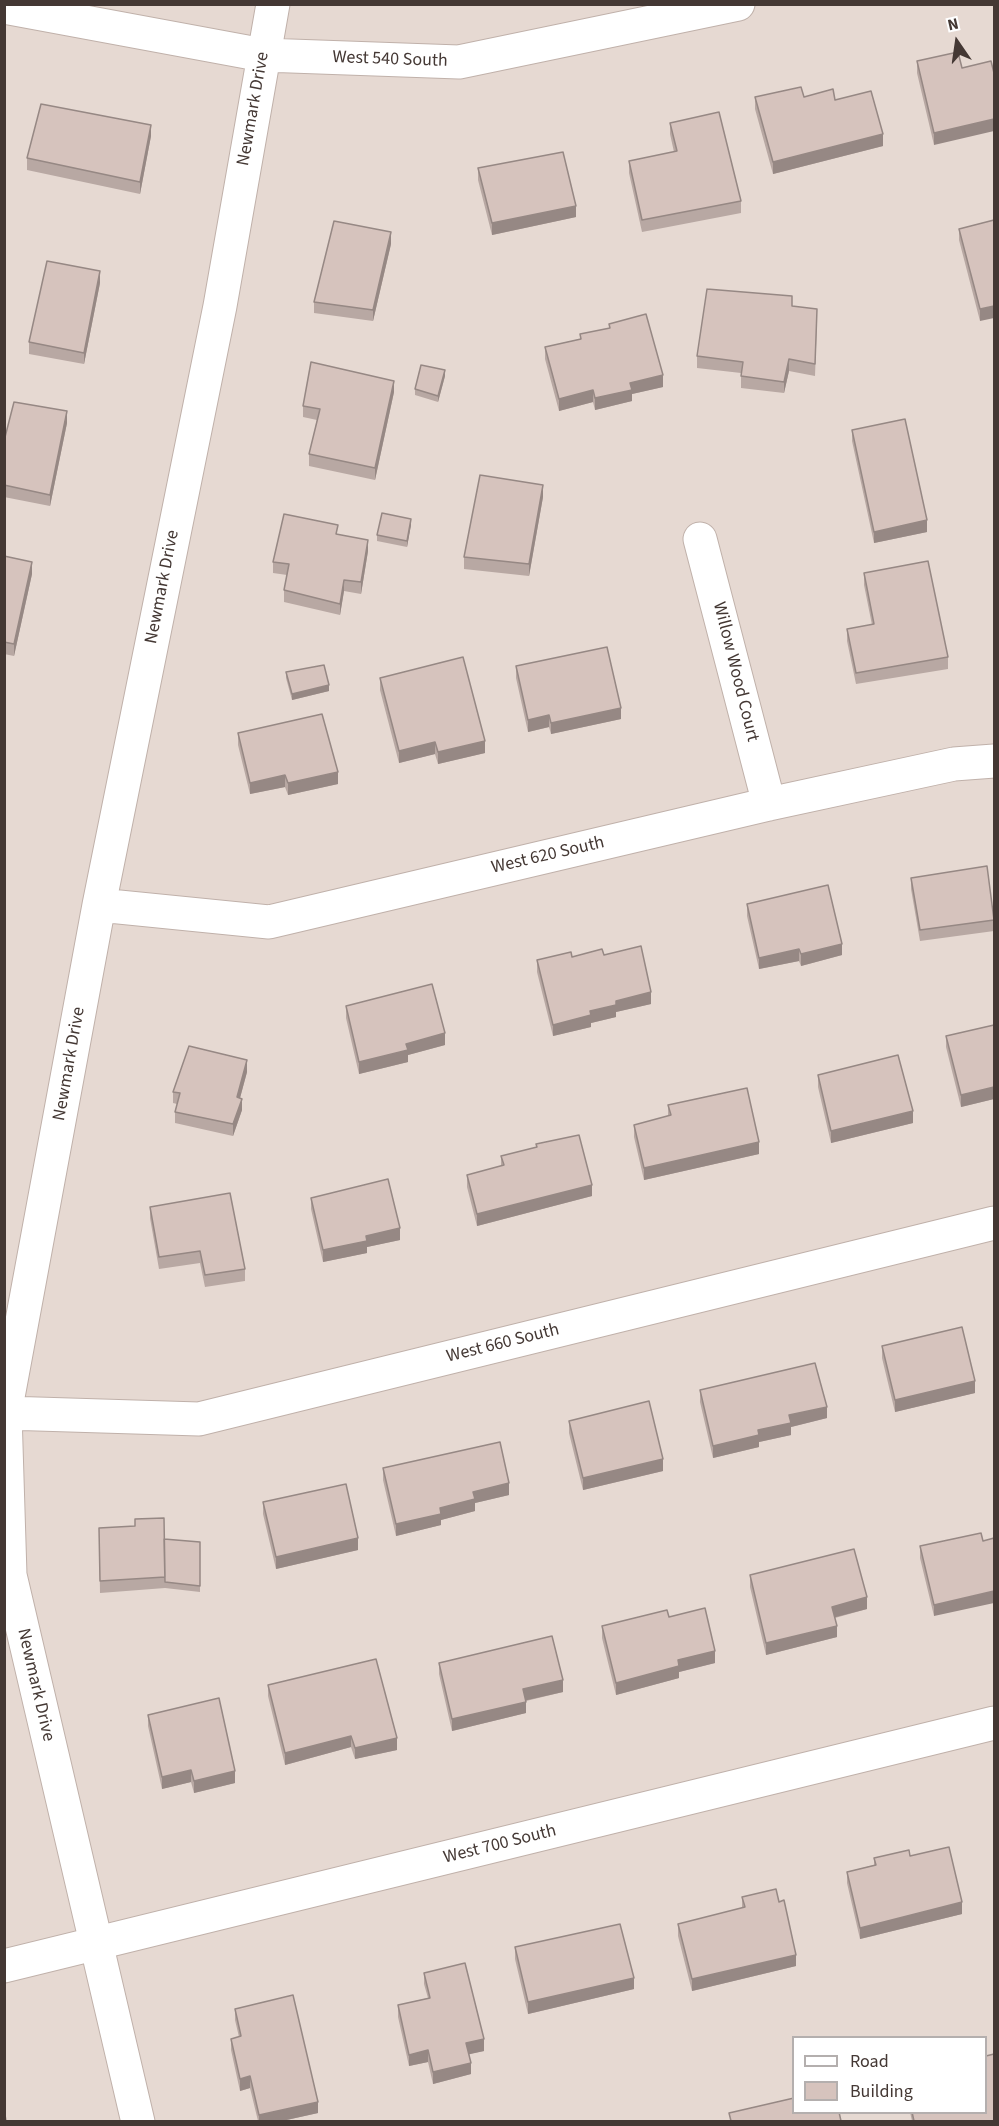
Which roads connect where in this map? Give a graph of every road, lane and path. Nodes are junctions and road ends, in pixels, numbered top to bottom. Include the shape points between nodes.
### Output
1 (273, 4) edge
2 (738, 4) edge
3 (4, 7) edge
4 (264, 55) junction
5 (700, 539) dead end
6 (994, 761) edge
7 (769, 804) junction
8 (99, 905) junction
9 (994, 1223) edge
10 (5, 1413) edge
11 (994, 1723) edge
12 (95, 1945) junction
13 (4, 1966) edge
14 (138, 2121) edge

1 - 4 street, Newmark Drive
2 - 4 street, West 540 South via 459,63
3 - 4 street, West 540 South
4 - 8 street, Newmark Drive via 220,306
5 - 7 street, Willow Wood Court
6 - 7 street, West 620 South via 954,764
7 - 8 street, West 620 South via 269,922
8 - 10 street, Newmark Drive
9 - 10 street, West 660 South via 199,1419
10 - 12 street, Newmark Drive via 10,1575
11 - 12 street, West 700 South
12 - 13 street, West 700 South
12 - 14 street, Newmark Drive

